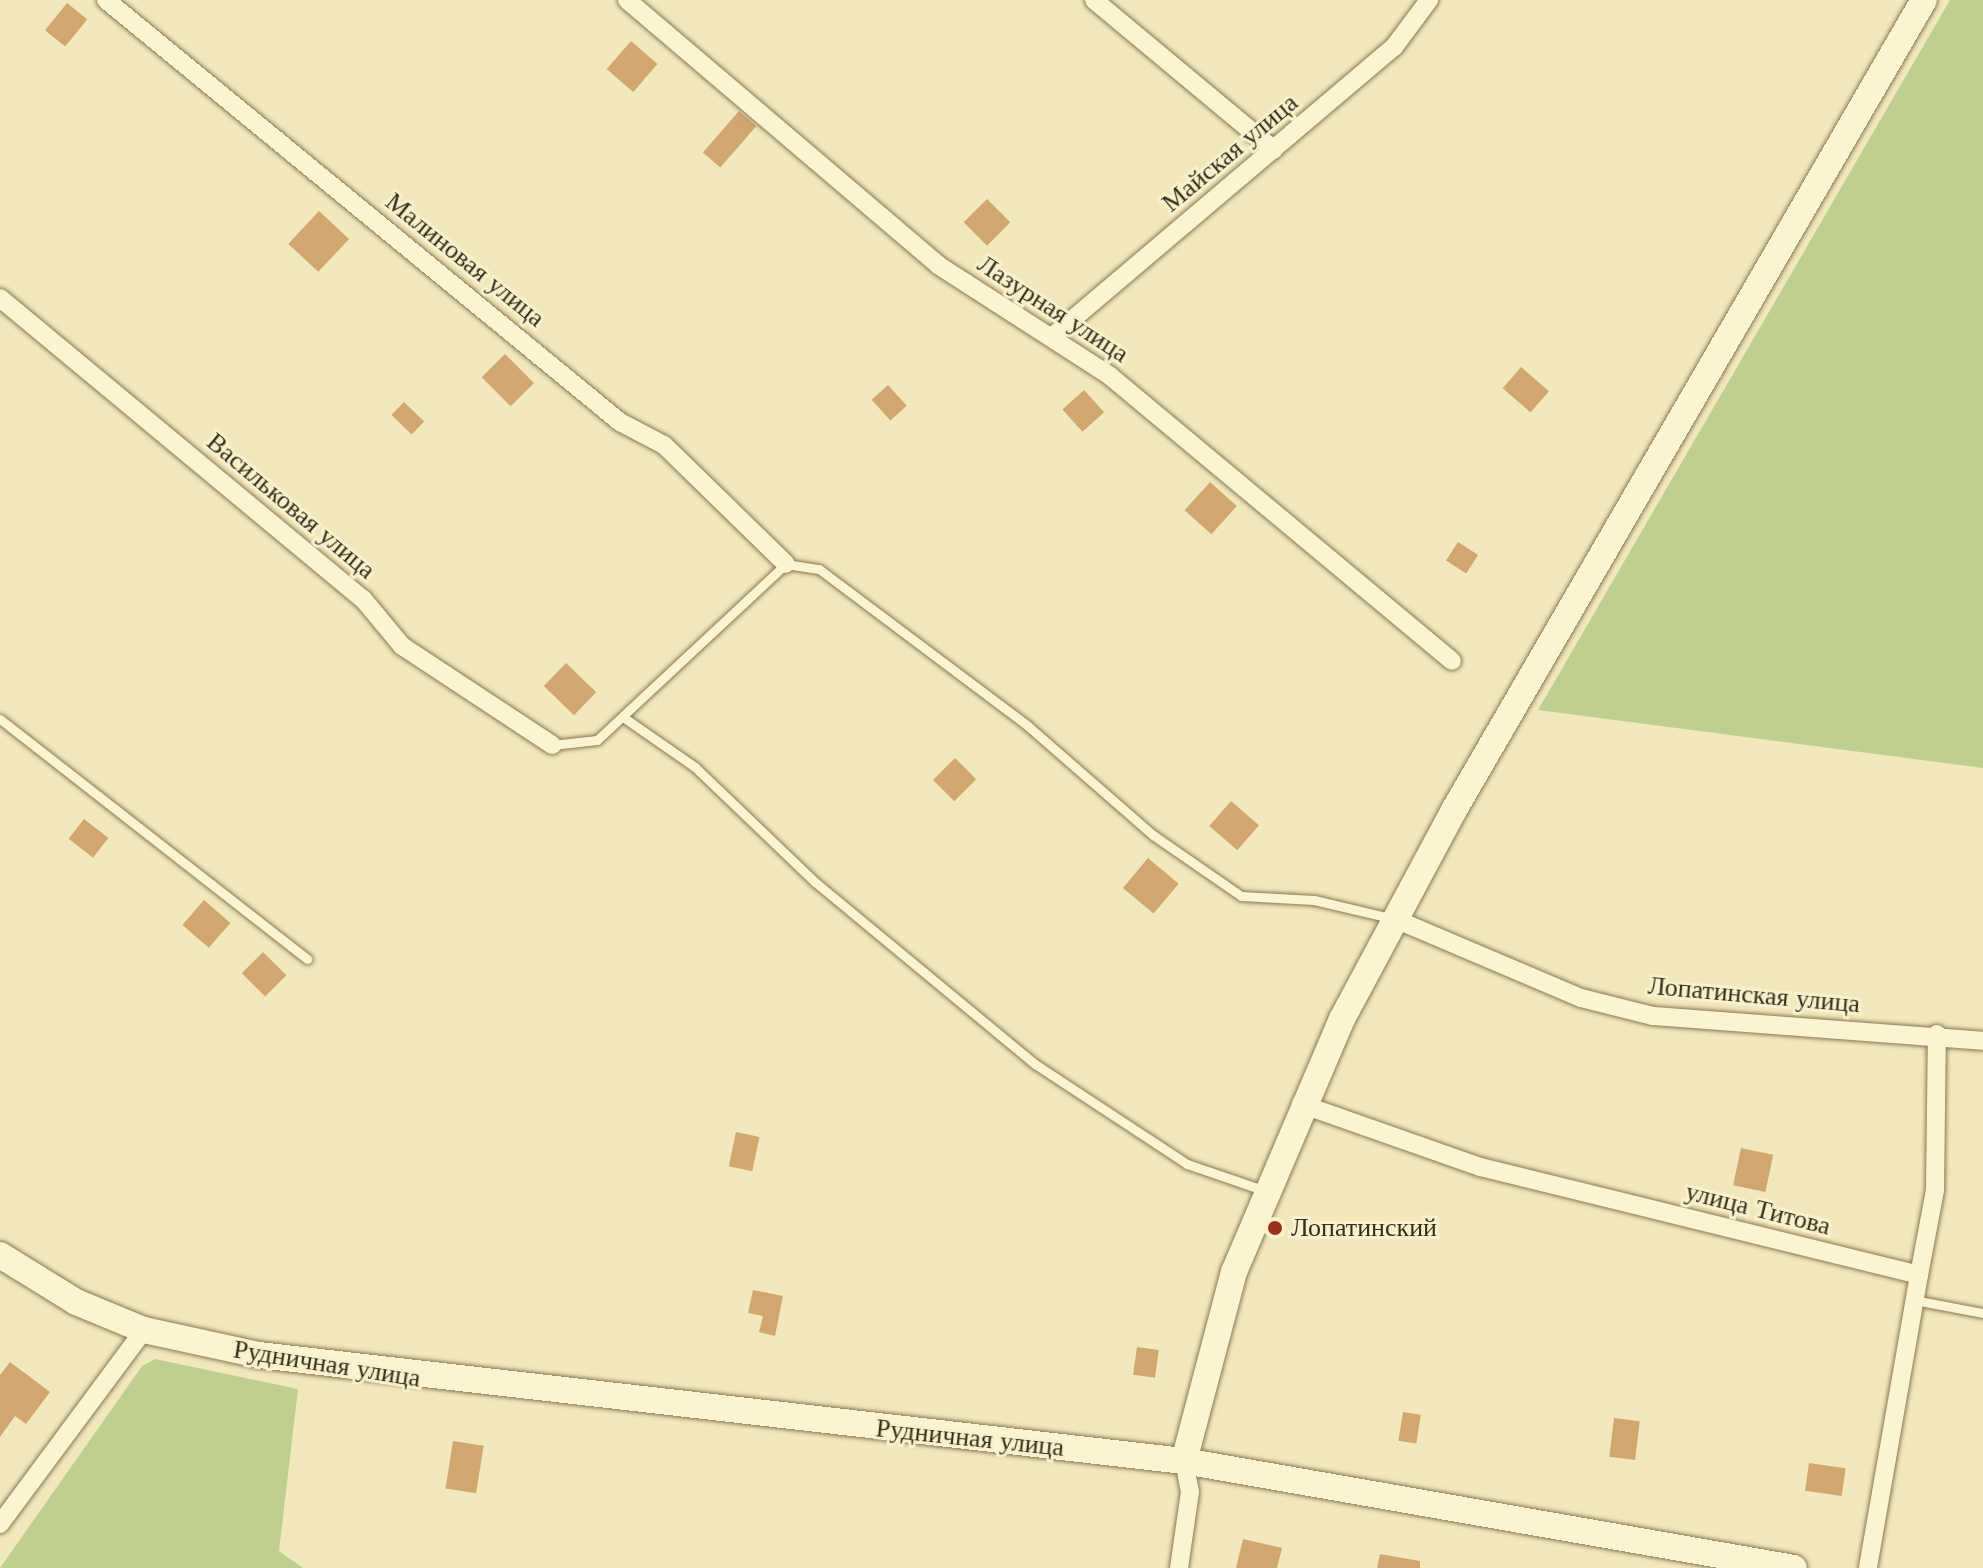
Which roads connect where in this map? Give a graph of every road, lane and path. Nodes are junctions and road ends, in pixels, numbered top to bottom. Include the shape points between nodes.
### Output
1 (106, 0) edge
2 (627, 0) edge
3 (1094, 0) edge
4 (1429, 0) edge
5 (1924, 0) edge
6 (1274, 150) junction
7 (0, 298) edge
8 (1054, 335) junction
9 (786, 564) junction
10 (1452, 661) dead end
11 (623, 717) junction
12 (0, 719) edge
13 (552, 745) joint
14 (1395, 919) junction
15 (307, 959) dead end
16 (1937, 1034) junction
17 (1983, 1041) edge
18 (1301, 1104) junction
19 (1263, 1190) junction
20 (0, 1255) edge
21 (1919, 1275) junction
22 (1914, 1300) junction
23 (1983, 1313) edge
24 (144, 1330) junction
25 (1184, 1461) junction
26 (0, 1524) edge
27 (1179, 1568) edge
28 (1794, 1568) edge
29 (1868, 1568) edge

1 - 9 street, Малиновая улица via 620,422 664,445
2 - 8 street, Лазурная улица via 938,265
3 - 6 street
4 - 6 street, Майская улица via 1394,47
5 - 14 main road
6 - 8 street, Майская улица
7 - 13 street, Васильковая улица via 363,599 402,646
8 - 10 street, Лазурная улица
9 - 11 lane
9 - 14 lane via 819,569 1028,726 1153,835 1241,896 1314,900
11 - 13 lane via 597,740
11 - 19 lane via 695,767 815,882 1035,1064 1187,1164
12 - 15 lane
14 - 16 street, Лопатинская улица via 1581,998 1653,1016
14 - 18 main road
16 - 17 street, Лопатинская улица
16 - 21 street via 1935,1190
18 - 19 main road
18 - 21 street, улица Титова via 1480,1167
19 - 25 main road via 1234,1272
20 - 24 main road, Рудничная улица via 76,1302
21 - 22 street
22 - 23 lane
22 - 29 street
24 - 25 main road, Рудничная улица via 390,1375
24 - 26 street
25 - 27 street via 1190,1492
25 - 28 main road, Рудничная улица

